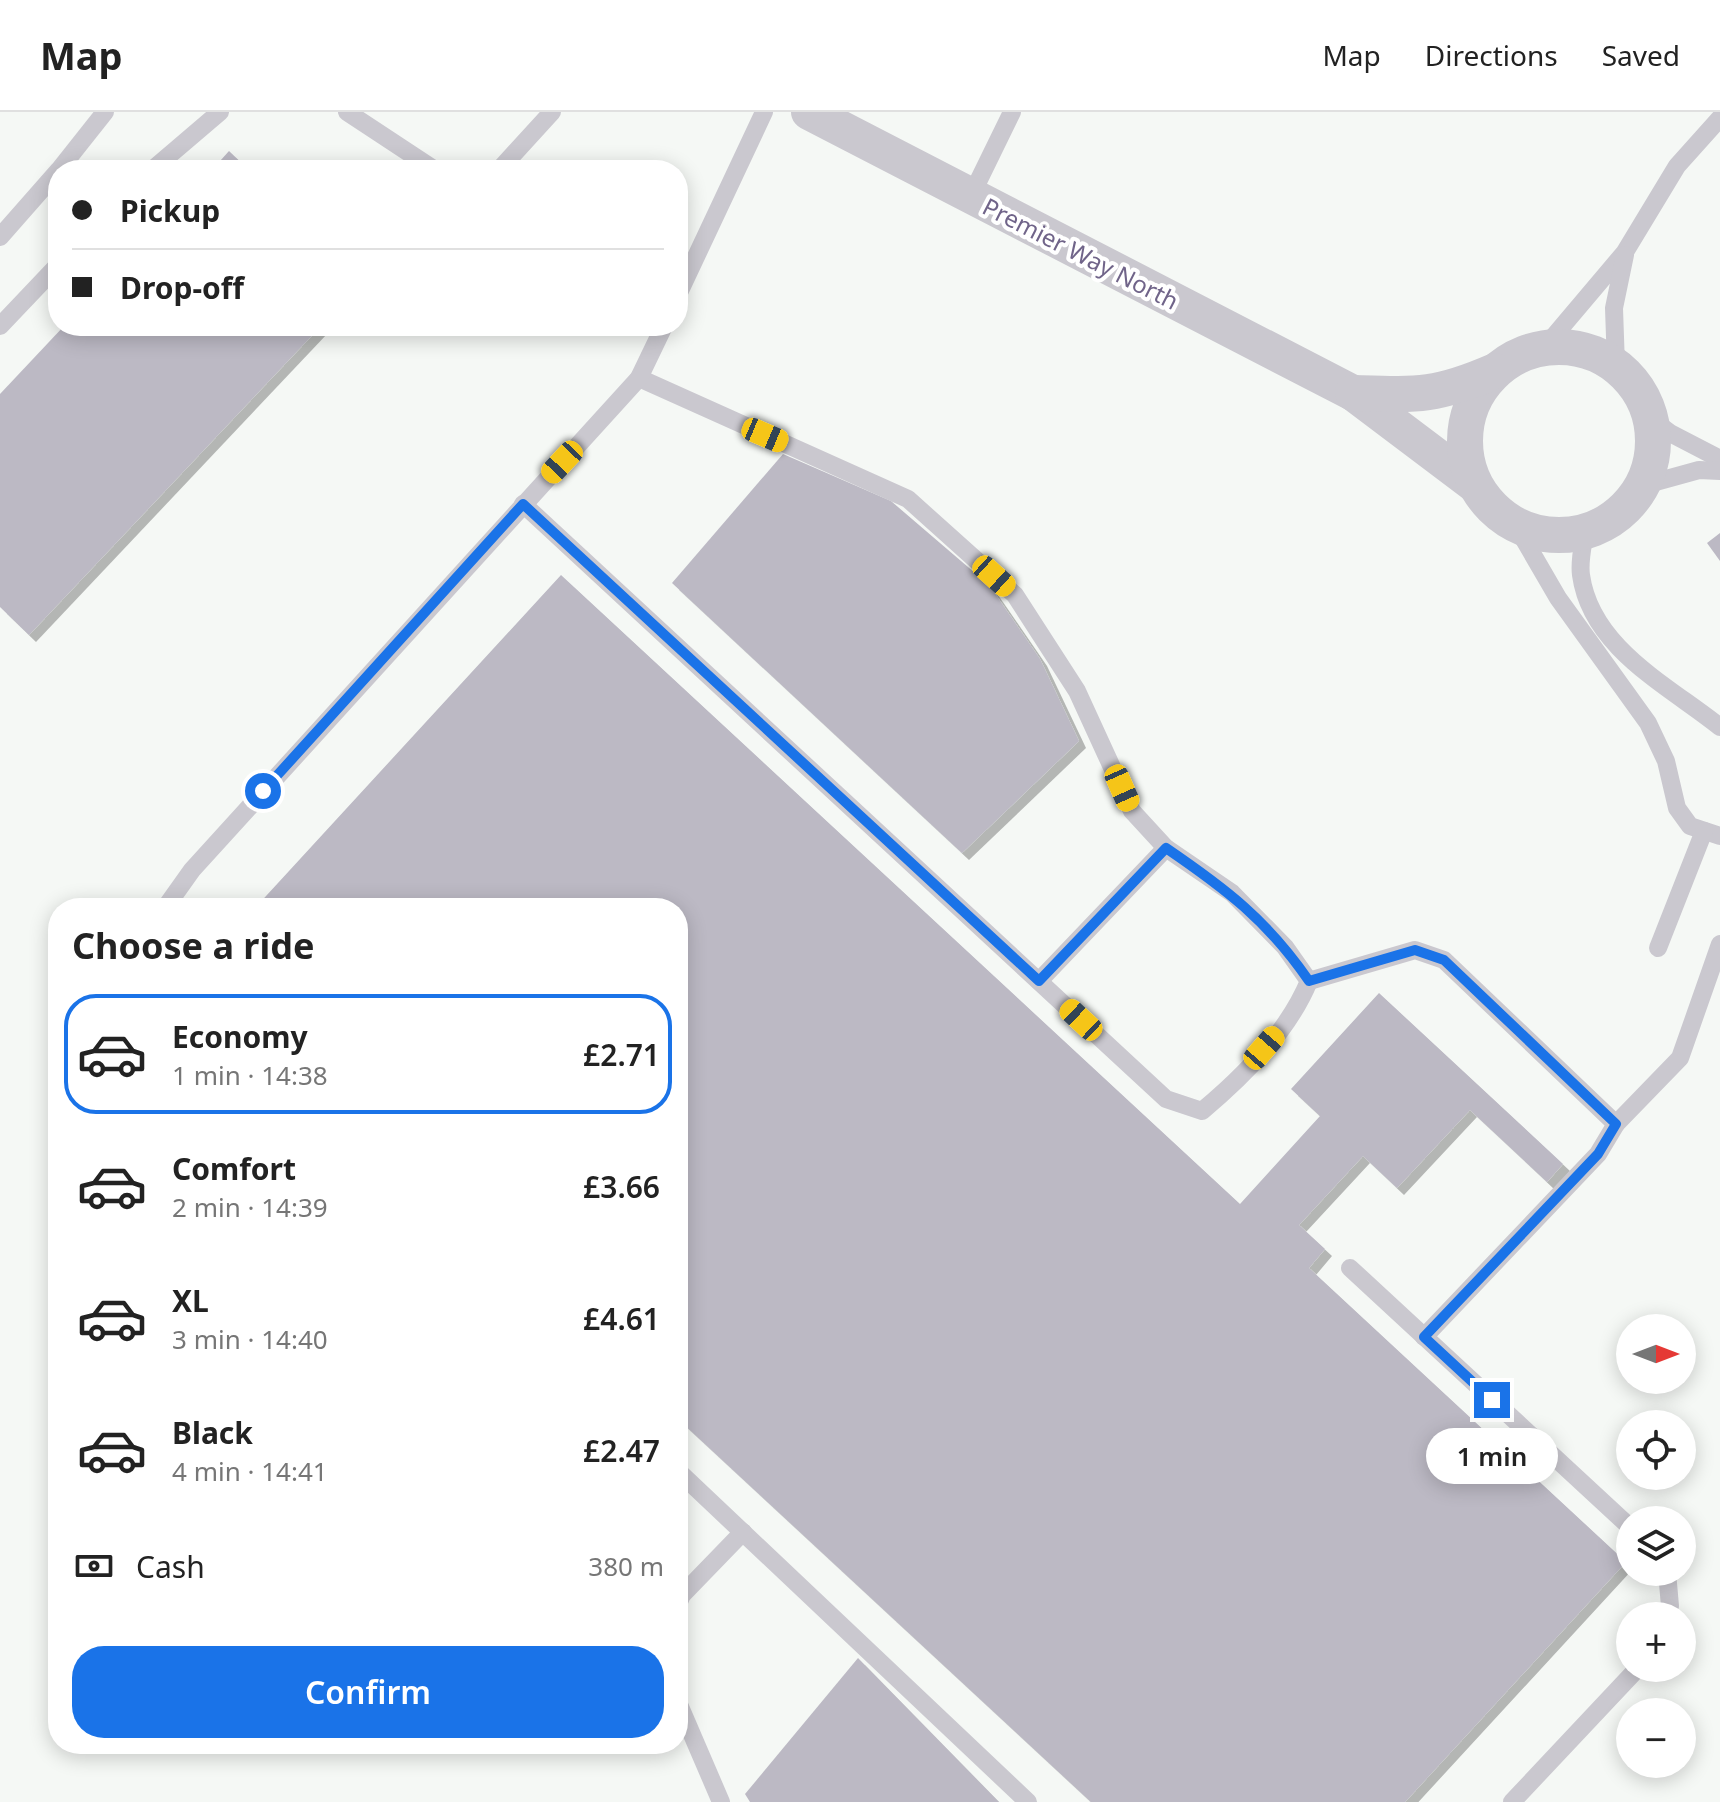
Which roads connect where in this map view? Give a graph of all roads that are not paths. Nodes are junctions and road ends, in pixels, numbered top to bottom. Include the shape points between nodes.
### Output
1 (105, 112) edge
2 (220, 112) edge
3 (347, 112) edge
4 (552, 112) edge
5 (764, 112) edge
6 (809, 112) edge
7 (1012, 112) edge
8 (1720, 118) edge
9 (67, 160) edge
10 (164, 160) edge
11 (420, 160) edge
12 (508, 160) edge
13 (48, 182) edge
14 (971, 196) junction
15 (0, 237) edge
16 (1625, 252) junction
17 (688, 274) edge
18 (48, 276) edge
19 (0, 326) edge
20 (659, 336) edge
21 (1543, 349) junction
22 (1616, 366) junction
23 (1496, 370) junction
24 (639, 378) junction
25 (1353, 393) junction
26 (1650, 418) junction
27 (1720, 459) edge
28 (1720, 471) edge
29 (1475, 485) junction
30 (1641, 486) junction
31 (523, 504) junction
32 (1515, 524) junction
33 (1585, 532) junction
34 (1720, 727) edge
35 (1712, 833) edge
36 (1166, 848) junction
37 (172, 898) edge
38 (1720, 944) edge
39 (1658, 948) dead end
40 (1039, 981) junction
41 (1309, 981) junction
42 (1616, 1124) junction
43 (1350, 1268) dead end
44 (1424, 1337) junction
45 (688, 1480) edge
46 (1616, 1514) edge
47 (743, 1532) junction
48 (688, 1589) edge
49 (1625, 1682) edge
50 (688, 1725) edge
51 (721, 1802) edge
52 (1028, 1802) edge
53 (1512, 1802) edge

1 - 9 lane
2 - 10 lane
3 - 11 lane
4 - 12 lane
5 - 17 lane
6 - 14 street, Premier Way North
7 - 14 lane
8 - 16 lane via 1677,166
13 - 15 lane
14 - 25 street, Premier Way North
16 - 21 lane
16 - 22 lane via 1614,308
18 - 19 lane
20 - 24 lane
21 - 22 street, Premier Way North via 1589,351
21 - 23 street, Premier Way North via 1524,353
22 - 26 street, Premier Way North via 1638,389
23 - 25 street, Premier Way North via 1453,389 1423,395
23 - 29 street, Premier Way North via 1477,394 1466,424 1466,455
24 - 31 lane
24 - 36 lane via 919,508 1015,595 1077,691 1132,811
25 - 29 street, Premier Way North
26 - 27 lane
26 - 30 street, Premier Way North via 1653,449
28 - 30 lane via 1699,470
29 - 32 street, Premier Way North via 1489,505
30 - 33 street, Premier Way North via 1611,520
31 - 37 lane
31 - 40 lane
32 - 33 street, Premier Way North via 1558,536
32 - 35 lane via 1558,598 1648,723 1666,761 1677,808 1690,826
33 - 34 lane via 1581,575 1593,613 1639,669
35 - 39 lane
36 - 40 lane
36 - 41 lane via 1232,893 1285,947
38 - 42 lane via 1680,1058
40 - 41 lane via 1166,1099 1202,1111 1231,1087 1297,1010
41 - 42 lane via 1415,950 1444,960
42 - 44 lane via 1598,1154
43 - 44 lane
44 - 46 lane
45 - 47 lane
47 - 48 lane
47 - 52 lane
49 - 53 lane
50 - 51 lane

